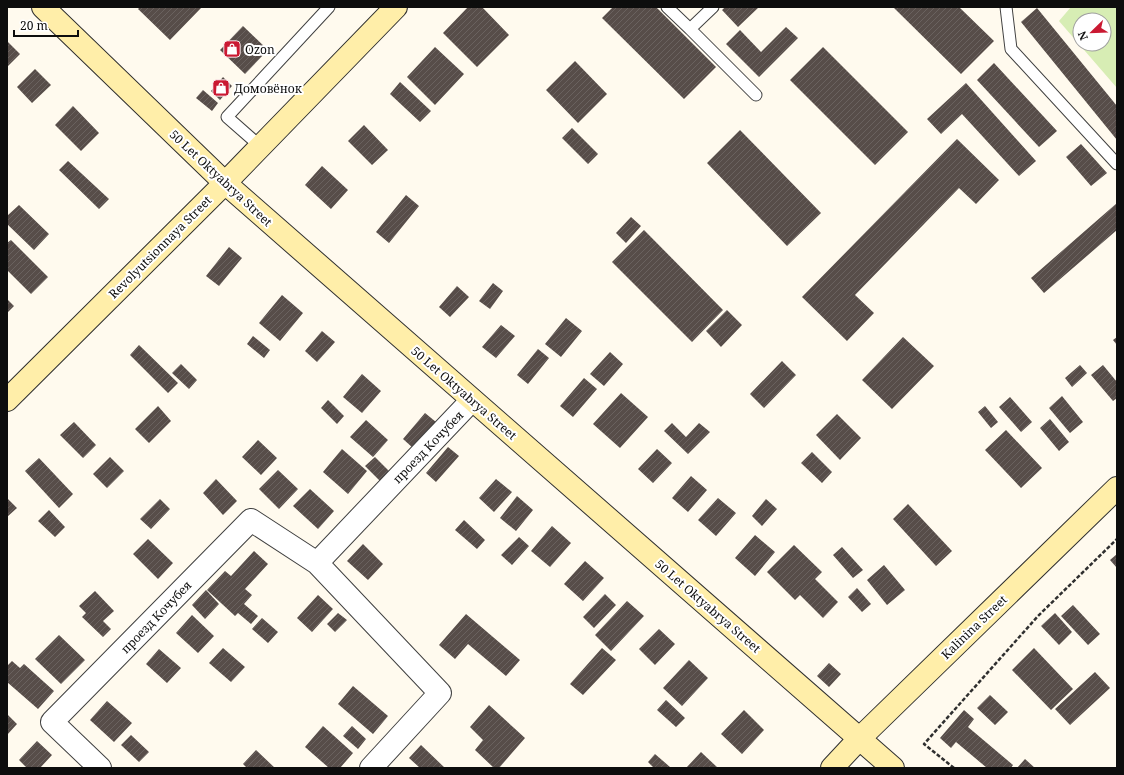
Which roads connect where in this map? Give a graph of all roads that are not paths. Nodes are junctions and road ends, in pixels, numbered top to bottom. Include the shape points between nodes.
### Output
1 (43, 7) edge
2 (329, 7) edge
3 (667, 7) edge
4 (713, 7) edge
5 (1006, 7) edge
6 (390, 9) edge
7 (690, 29) junction
8 (756, 95) dead end
9 (260, 146) junction
10 (1117, 164) edge
11 (224, 183) junction
12 (7, 400) edge
13 (472, 400) junction
14 (1117, 488) edge
15 (317, 562) junction
16 (859, 739) junction
17 (100, 768) edge
18 (372, 768) edge
19 (832, 768) edge
20 (894, 768) edge

1 - 11 street, 50 Let Oktyabrya Street
2 - 9 lane via 227,117
3 - 7 lane
4 - 7 lane
5 - 10 lane via 1011,49
6 - 9 street, Revolyutsionnaya Street
7 - 8 lane
9 - 11 street, Revolyutsionnaya Street
11 - 12 street, Revolyutsionnaya Street
11 - 13 street, 50 Let Oktyabrya Street
13 - 15 street, проезд Кочубея
13 - 16 street, 50 Let Oktyabrya Street
14 - 16 street, Kalinina Street
15 - 17 street, проезд Кочубея via 251,520 52,722
15 - 18 street, проезд Кочубея via 440,693
16 - 19 street, Kalinina Street
16 - 20 street, 50 Let Oktyabrya Street

